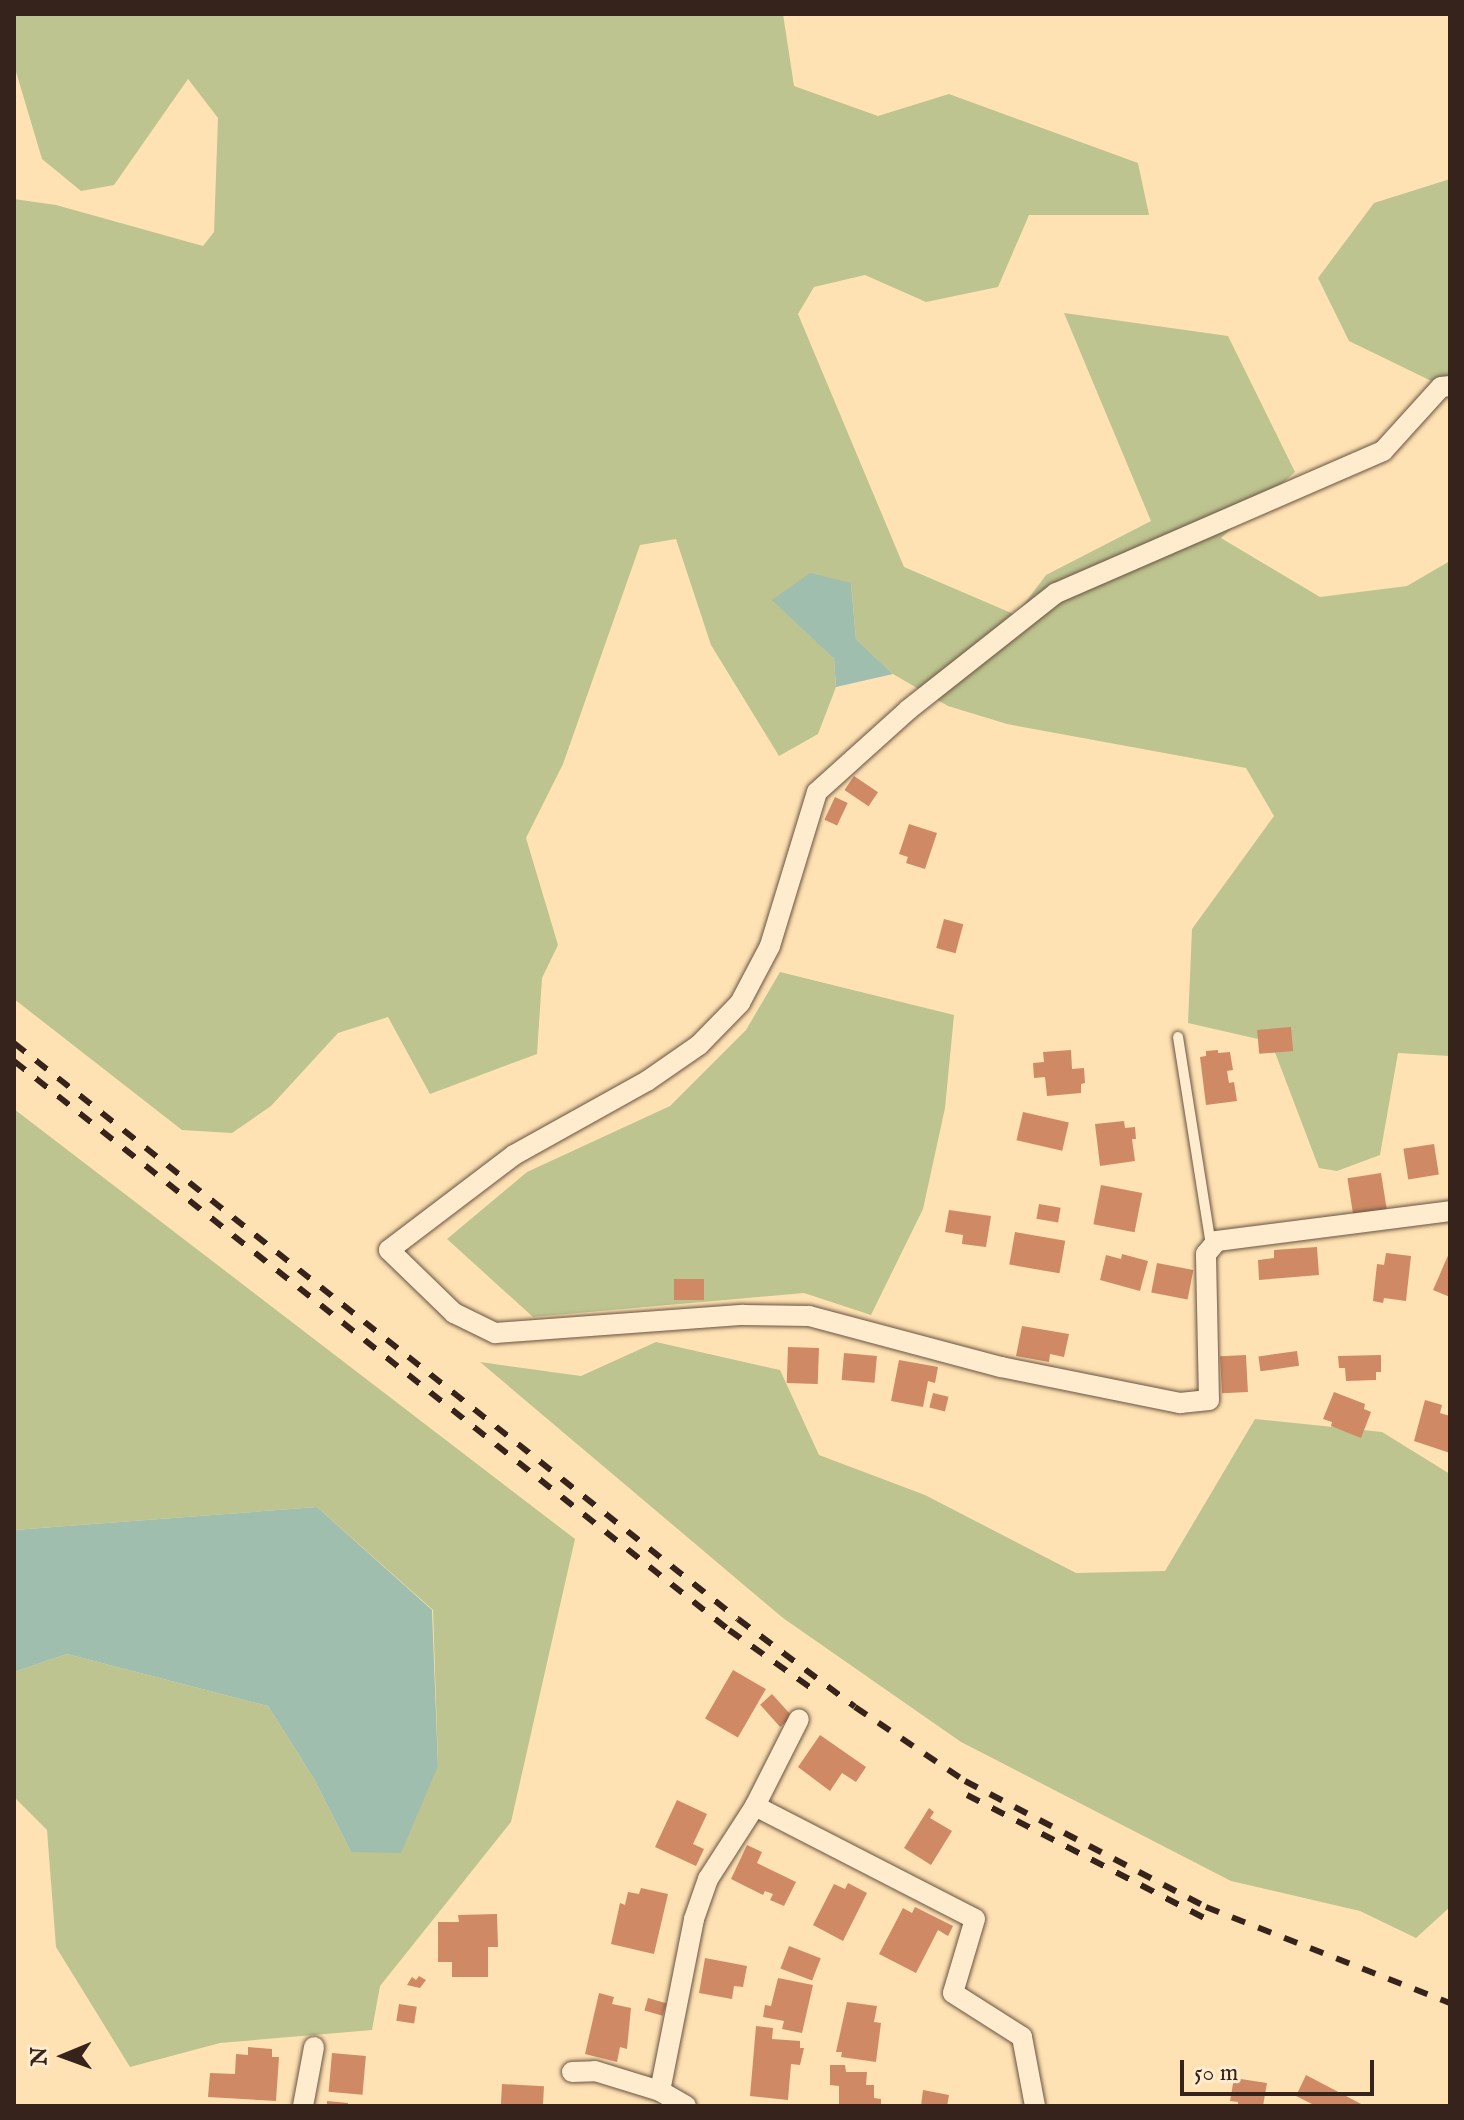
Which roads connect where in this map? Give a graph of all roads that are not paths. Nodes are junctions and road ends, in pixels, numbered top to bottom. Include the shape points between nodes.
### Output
1 (1450, 386) edge
2 (1178, 1037) dead end
3 (1450, 1211) edge
4 (1211, 1247) junction
5 (799, 1719) dead end
6 (755, 1806) junction
7 (314, 2047) dead end
8 (572, 2072) dead end
9 (660, 2091) junction
10 (303, 2106) edge
11 (686, 2106) edge
12 (1035, 2106) edge

1 - 4 street via 1441,387 1383,451 1056,593 908,710 817,792 770,946 740,1003 720,1024 647,1081 514,1155 389,1250 454,1313 495,1333 743,1315 809,1316 1001,1367 1180,1403 1209,1400 1206,1254
2 - 4 lane
3 - 4 street via 1217,1241
5 - 6 street
6 - 9 street via 708,1879 694,1919
6 - 12 street via 975,1919 953,1993 1022,2037
7 - 10 street
8 - 9 street via 595,2071
9 - 11 street

